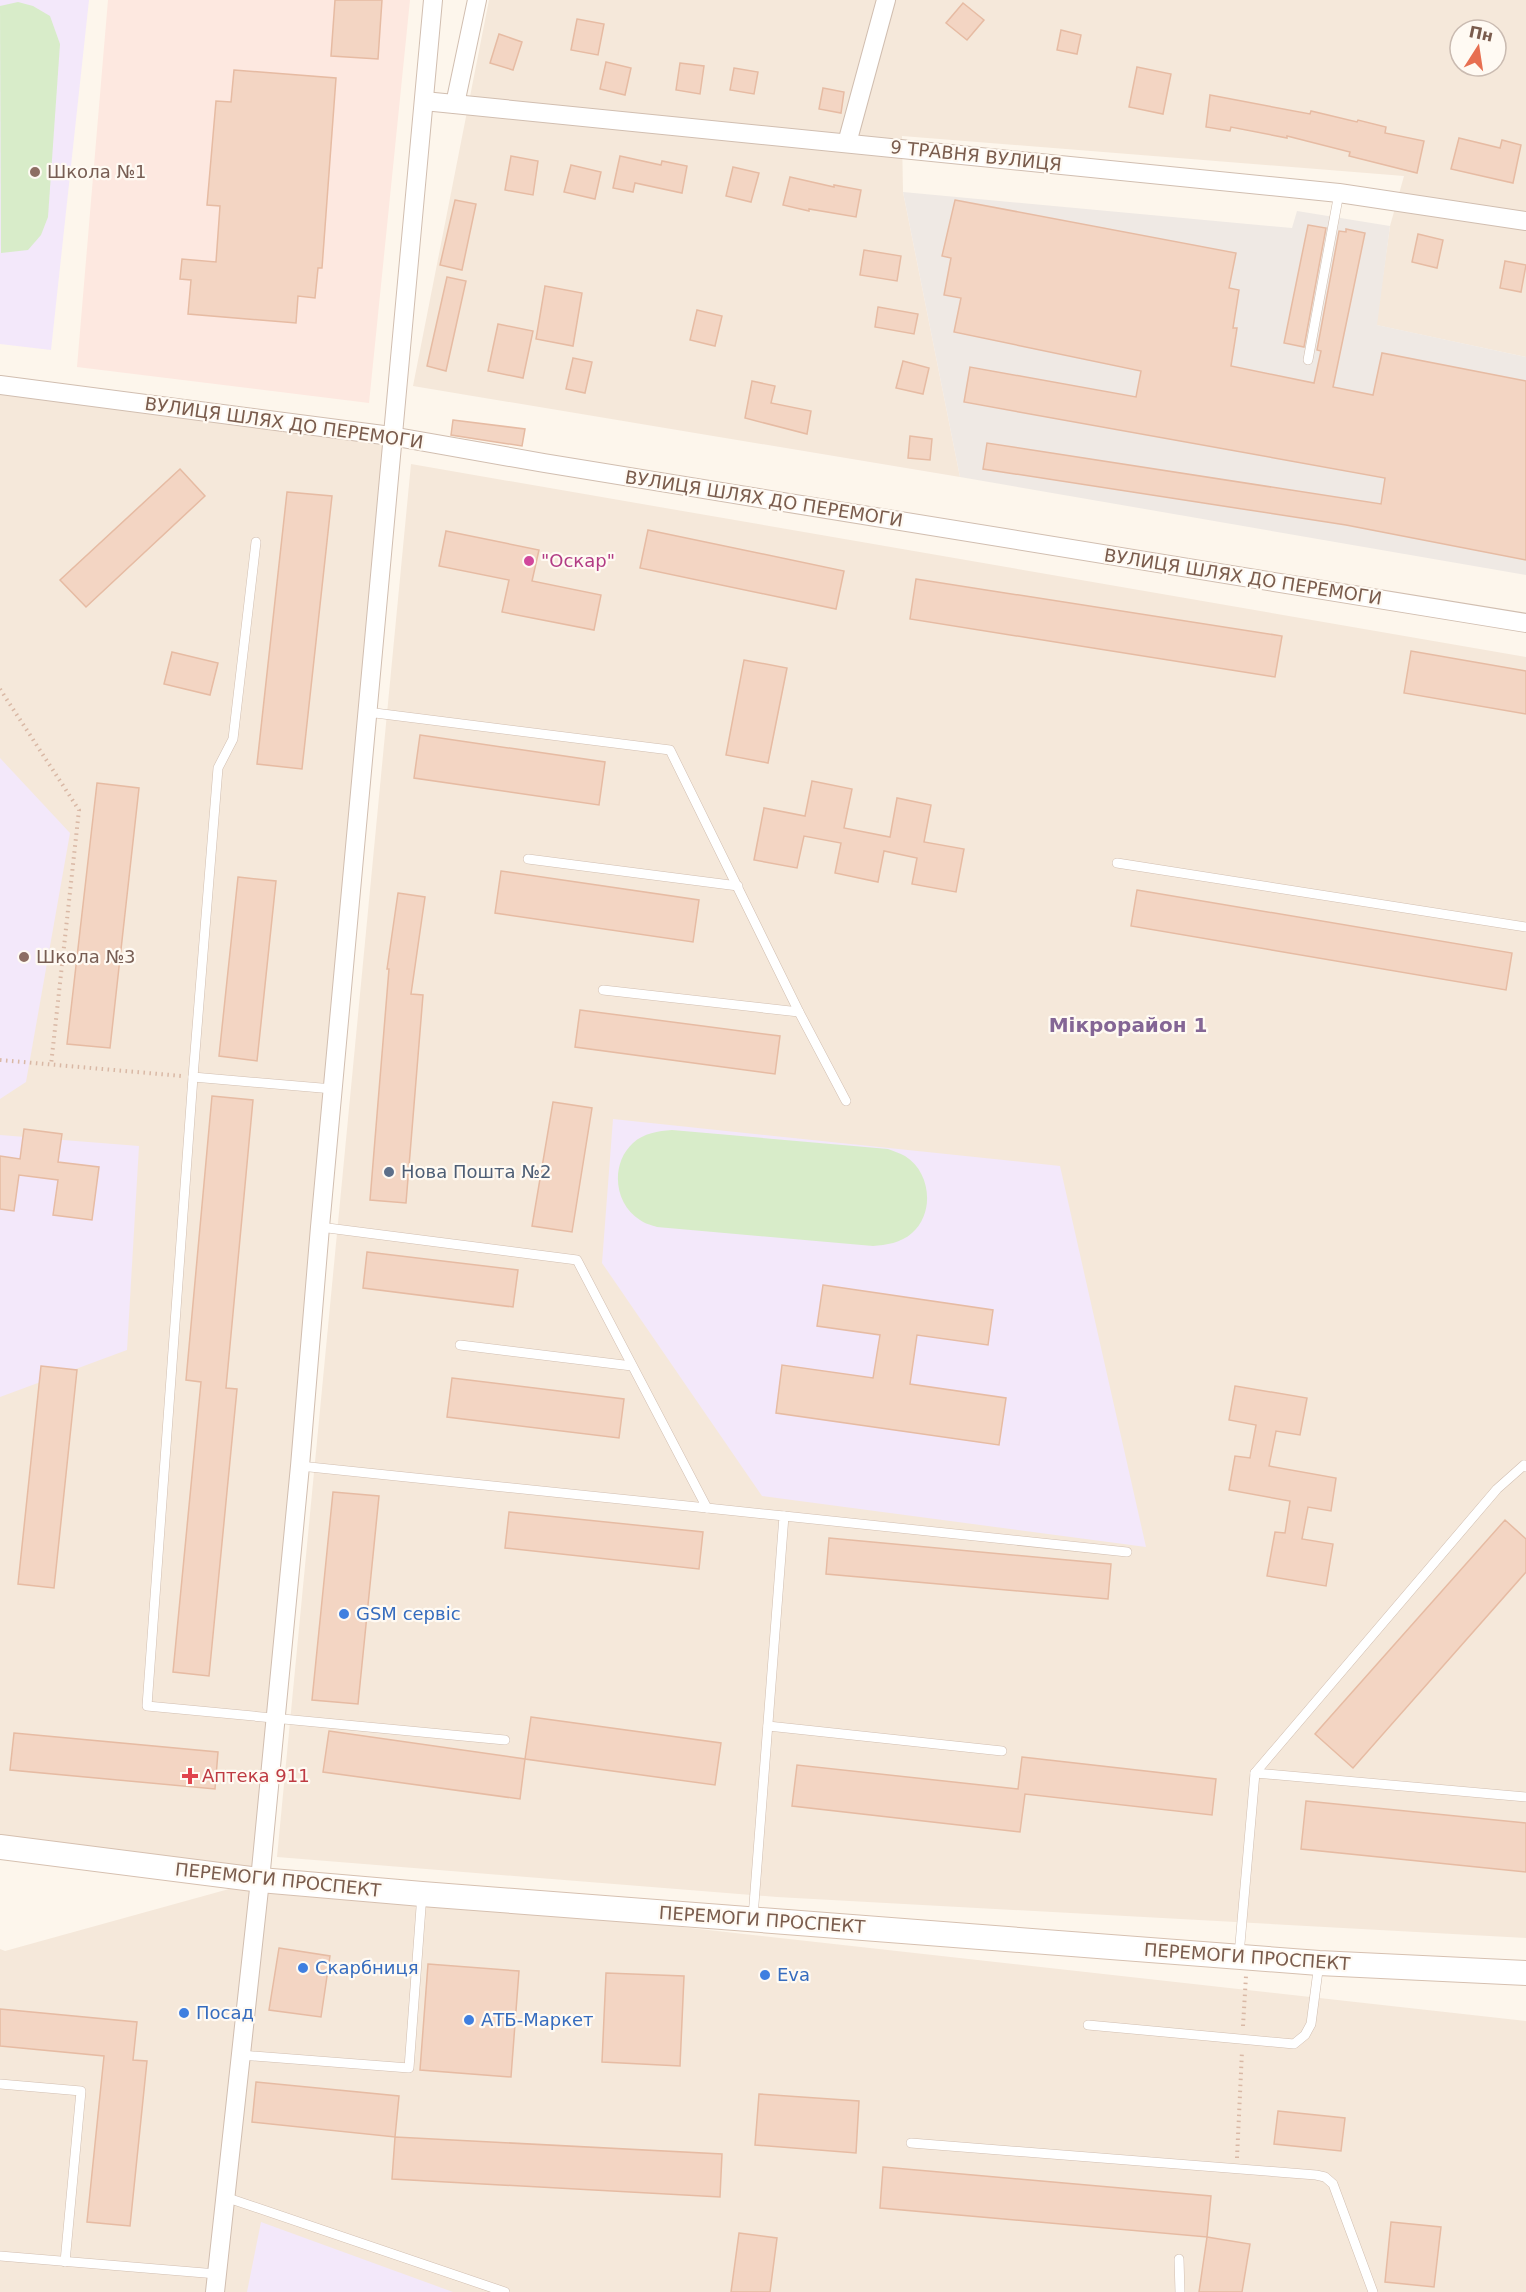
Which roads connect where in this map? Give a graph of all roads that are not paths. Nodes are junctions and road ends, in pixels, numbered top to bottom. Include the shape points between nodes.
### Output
1 (433, 0) edge
2 (477, 0) edge
3 (886, 0) edge
4 (424, 101) junction
5 (455, 104) junction
6 (847, 143) junction
7 (1340, 193) junction
8 (1526, 221) edge
9 (1308, 360) dead end
10 (0, 385) edge
11 (391, 436) junction
12 (256, 542) dead end
13 (1526, 623) edge
14 (367, 712) junction
15 (528, 860) dead end
16 (1117, 862) dead end
17 (738, 886) junction
18 (1526, 927) edge
19 (603, 990) dead end
20 (799, 1012) junction
21 (193, 1077) junction
22 (333, 1089) junction
23 (846, 1101) dead end
24 (320, 1227) junction
25 (460, 1345) dead end
26 (632, 1366) junction
27 (300, 1466) junction
28 (1526, 1467) edge
29 (707, 1508) junction
30 (784, 1516) junction
31 (1127, 1552) dead end
32 (275, 1717) junction
33 (768, 1726) junction
34 (505, 1740) dead end
35 (1002, 1751) dead end
36 (1255, 1773) junction
37 (1526, 1797) edge
38 (0, 1847) edge
39 (260, 1880) junction
40 (422, 1894) junction
41 (752, 1920) junction
42 (1243, 1957) junction
43 (1318, 1963) junction
44 (1526, 1973) edge
45 (1088, 2025) dead end
46 (240, 2055) junction
47 (0, 2084) edge
48 (910, 2143) dead end
49 (225, 2197) junction
50 (0, 2256) edge
51 (1179, 2259) dead end
52 (65, 2262) junction
53 (216, 2283) edge
54 (505, 2292) edge
55 (1180, 2292) edge
56 (1373, 2292) edge

1 - 4 street
2 - 5 street
3 - 6 street
4 - 5 street, 9 ТРАВНЯ ВУЛИЦЯ
4 - 11 street
5 - 6 street, 9 ТРАВНЯ ВУЛИЦЯ
6 - 7 street, 9 ТРАВНЯ ВУЛИЦЯ
7 - 8 street, 9 ТРАВНЯ ВУЛИЦЯ
7 - 9 lane
10 - 11 street, ВУЛИЦЯ ШЛЯХ ДО ПЕРЕМОГИ
11 - 13 street, ВУЛИЦЯ ШЛЯХ ДО ПЕРЕМОГИ
11 - 14 street
12 - 21 lane via 233,739 218,768
14 - 17 lane via 670,750
14 - 22 street
15 - 17 lane
16 - 18 lane
17 - 20 lane
19 - 20 lane
20 - 23 lane
21 - 22 lane
21 - 32 lane via 147,1706
22 - 24 street
24 - 26 lane via 577,1260
24 - 27 street
25 - 26 lane
26 - 29 lane
27 - 29 lane
27 - 32 street
28 - 36 lane via 1497,1489
29 - 30 lane
30 - 31 lane
30 - 33 lane
32 - 34 lane
32 - 39 street
33 - 35 lane
33 - 41 lane
36 - 37 lane
36 - 42 lane
38 - 39 street, ПЕРЕМОГИ ПРОСПЕКТ
39 - 40 street, ПЕРЕМОГИ ПРОСПЕКТ
39 - 46 street
40 - 41 street, ПЕРЕМОГИ ПРОСПЕКТ
40 - 46 lane via 409,2068
41 - 42 street, ПЕРЕМОГИ ПРОСПЕКТ
42 - 43 street, ПЕРЕМОГИ ПРОСПЕКТ
43 - 44 street, ПЕРЕМОГИ ПРОСПЕКТ
43 - 45 lane via 1311,2024 1294,2044
46 - 49 street
47 - 52 lane via 81,2091
48 - 56 lane via 1324,2177 1333,2184
49 - 53 street
49 - 54 lane
50 - 52 lane
51 - 55 lane
52 - 53 lane

